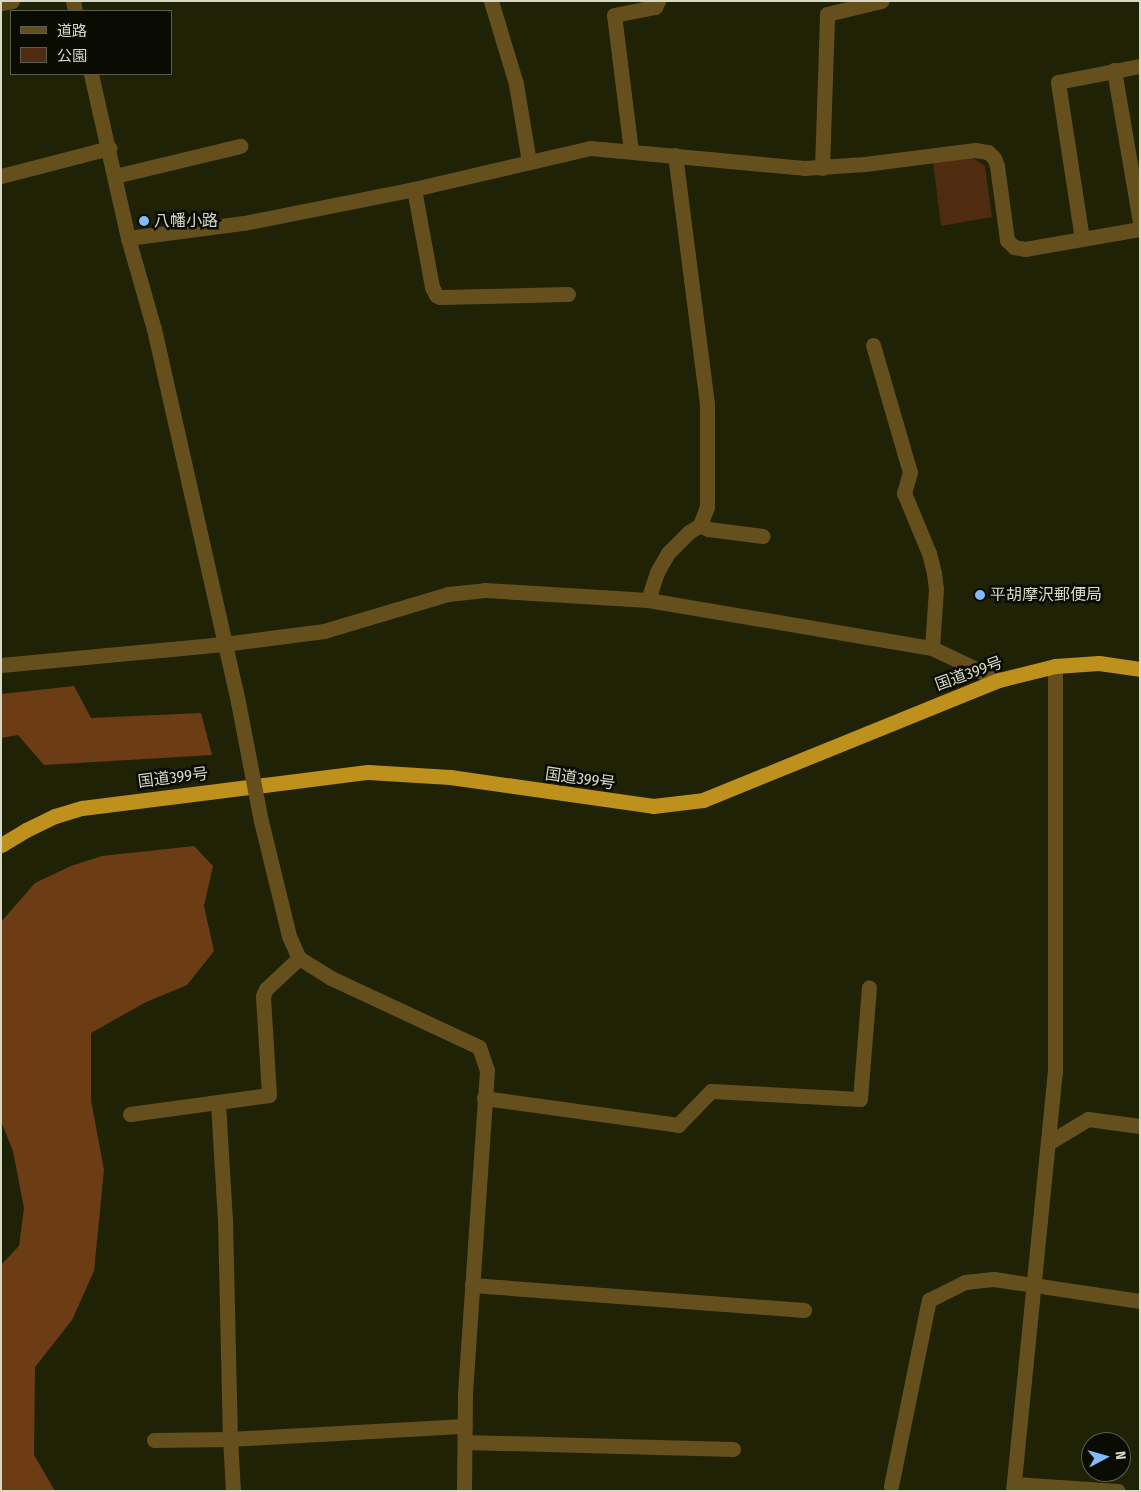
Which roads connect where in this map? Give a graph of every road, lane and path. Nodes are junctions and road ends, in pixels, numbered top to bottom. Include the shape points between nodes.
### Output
1 (12, 1) edge
2 (491, 1) edge
3 (658, 1) edge
4 (881, 1) edge
5 (1, 3) edge
6 (1140, 66) edge
7 (1114, 70) junction
8 (91, 75) edge
9 (240, 146) dead end
10 (109, 148) junction
11 (631, 151) junction
12 (675, 156) junction
13 (528, 162) junction
14 (822, 168) junction
15 (1, 176) edge
16 (115, 176) junction
17 (414, 189) junction
18 (1140, 222) edge
19 (1140, 229) edge
20 (128, 238) junction
21 (1082, 239) junction
22 (568, 294) dead end
23 (873, 345) dead end
24 (700, 525) junction
25 (763, 536) dead end
26 (648, 600) junction
27 (224, 644) junction
28 (932, 648) junction
29 (1, 665) edge
30 (1055, 666) junction
31 (1140, 669) edge
32 (999, 680) junction
33 (1, 845) edge
34 (299, 958) junction
35 (868, 986) dead end
36 (484, 1098) junction
37 (218, 1103) junction
38 (130, 1114) dead end
39 (1140, 1126) edge
40 (1048, 1143) junction
41 (472, 1285) junction
42 (1033, 1286) junction
43 (1140, 1301) edge
44 (804, 1310) dead end
45 (465, 1426) junction
46 (230, 1439) junction
47 (154, 1440) dead end
48 (464, 1442) junction
49 (733, 1449) dead end
50 (891, 1486) dead end
51 (1014, 1487) edge
52 (233, 1491) edge
53 (464, 1491) edge
54 (1118, 1491) edge

1 - 5 street
2 - 13 street via 516,84
3 - 11 street via 655,7 614,15
4 - 14 street via 827,14
6 - 7 street
7 - 18 street
7 - 21 street via 1058,82
8 - 10 street
9 - 16 street
10 - 15 street
10 - 16 street
11 - 12 street
11 - 13 street via 577,149
12 - 14 street
12 - 24 street via 707,404 707,507
13 - 17 street
14 - 21 street via 974,150 988,152 997,166 1007,240 1014,247 1025,249
16 - 20 street
17 - 20 street via 244,223
17 - 22 street via 436,295
19 - 21 street
20 - 27 street via 154,328
23 - 28 street via 910,472 904,493 934,573
24 - 25 street via 708,529
24 - 26 street via 668,553 657,572
26 - 27 street via 485,590 448,594 324,631
26 - 28 street
27 - 29 street
27 - 34 street, bridge via 261,821 289,936
28 - 32 street
30 - 31 highway, 国道399号 via 1099,663
30 - 32 highway, 国道399号
30 - 40 street via 1056,1073
32 - 33 highway, 国道399号 via 703,800 653,806 450,778 368,772 82,808 41,823
34 - 36 street via 331,978 479,1047 487,1070
34 - 37 street via 266,989 263,996 268,1095
35 - 36 street via 860,1099 711,1091 678,1125
36 - 41 street
37 - 38 street
37 - 46 street via 225,1220
39 - 40 street via 1088,1119
40 - 42 street
41 - 44 street
41 - 45 street
42 - 43 street
42 - 50 street via 994,1279 965,1282 930,1300
42 - 51 street
45 - 46 street
45 - 48 street
46 - 47 street
46 - 52 street
48 - 49 street
48 - 53 street
51 - 54 street

